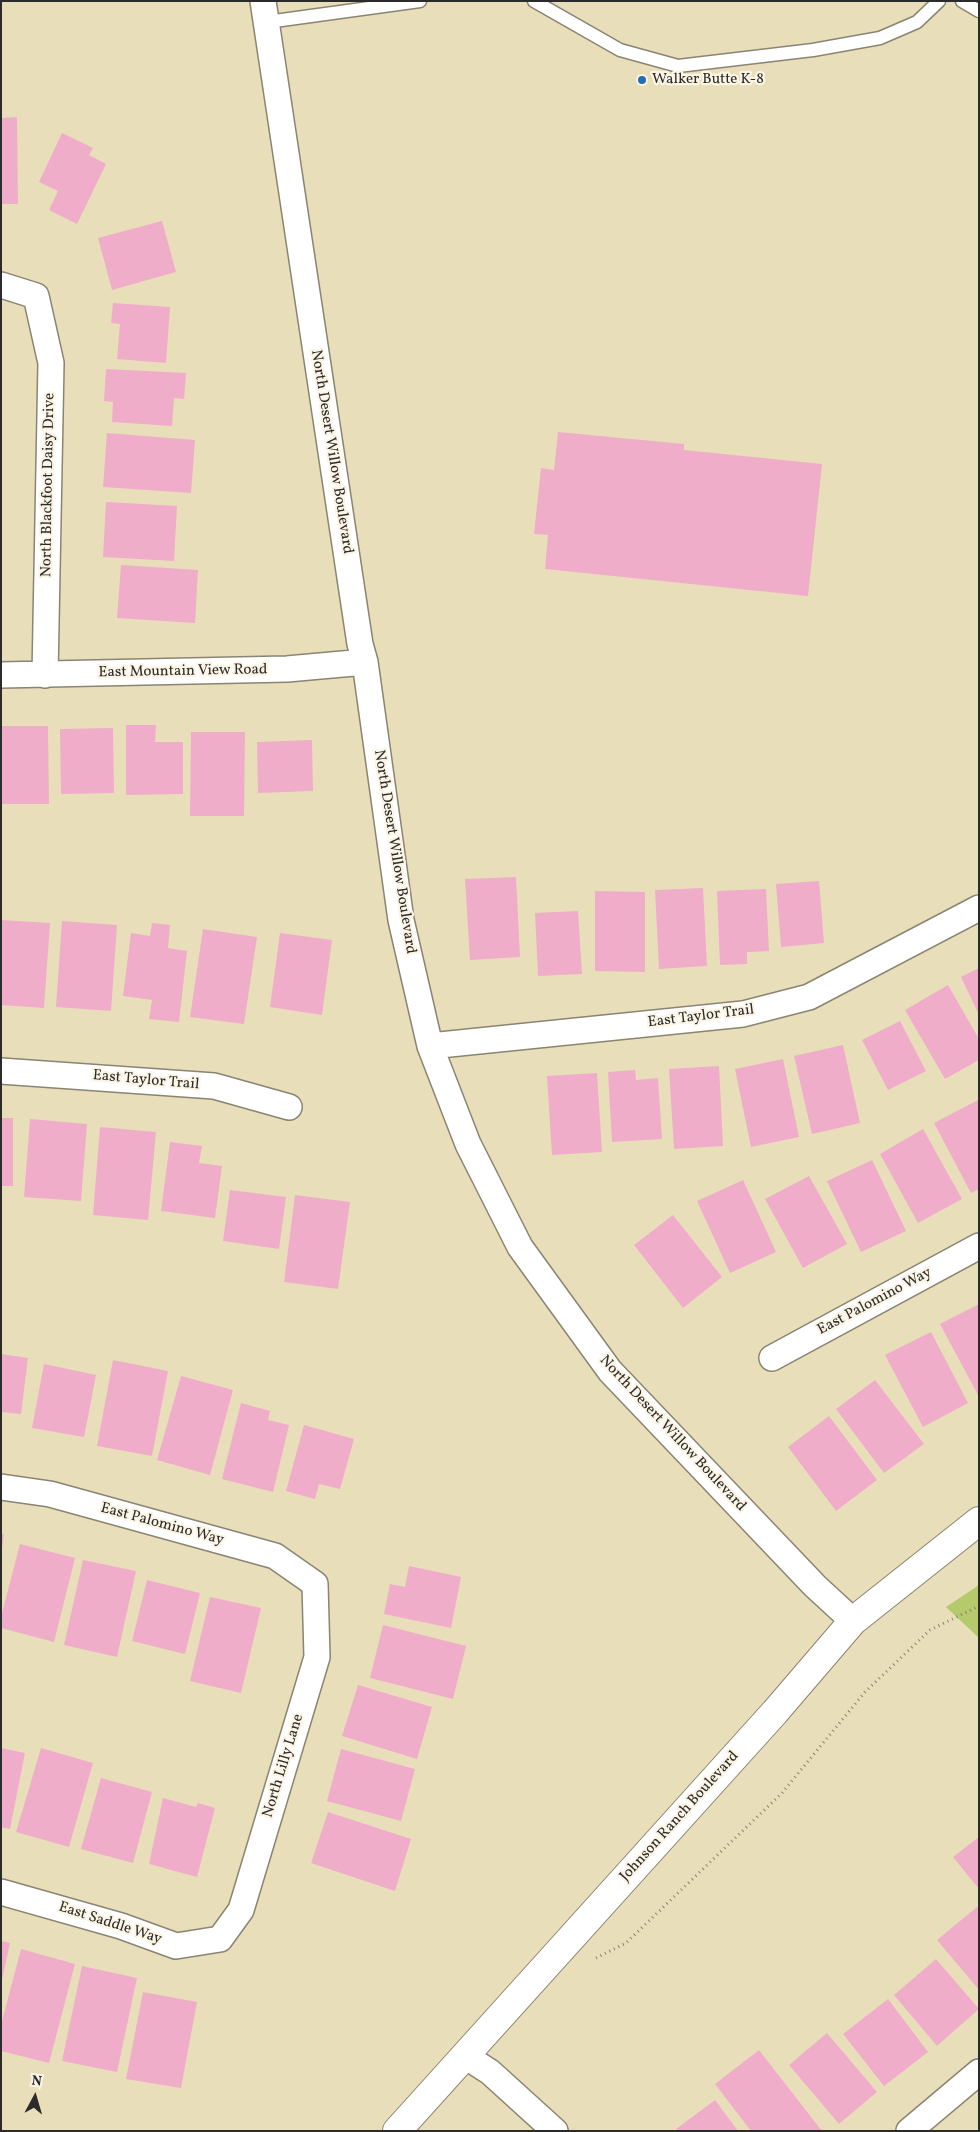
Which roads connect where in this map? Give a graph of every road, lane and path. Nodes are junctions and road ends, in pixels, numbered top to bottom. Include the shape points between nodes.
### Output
1 (420, 1) edge
2 (534, 1) edge
3 (939, 1) edge
4 (962, 1) edge
5 (979, 11) edge
6 (265, 12) edge
7 (1, 285) edge
8 (365, 662) junction
9 (1, 675) edge
10 (45, 675) junction
11 (979, 908) edge
12 (430, 1046) junction
13 (1, 1070) edge
14 (289, 1107) dead end
15 (979, 1246) edge
16 (772, 1358) dead end
17 (1, 1487) edge
18 (979, 1521) edge
19 (316, 1584) joint
20 (979, 1606) edge
21 (853, 1621) junction
22 (1, 1892) edge
23 (220, 1939) joint
24 (593, 1960) dead end
25 (465, 2056) junction
26 (979, 2072) edge
27 (397, 2131) edge
28 (555, 2131) edge
29 (909, 2131) edge

1 - 6 lane
2 - 3 lane via 620,50 678,66 813,50 880,38 917,22
4 - 5 lane
6 - 8 street, North Desert Willow Boulevard
7 - 10 street, North Blackfoot Daisy Drive via 36,296 51,363
8 - 10 street, East Mountain View Road via 287,669
8 - 12 street, North Desert Willow Boulevard via 401,920
9 - 10 street, East Mountain View Road
11 - 12 street, East Taylor Trail via 809,997 743,1014
12 - 21 street, North Desert Willow Boulevard via 468,1144 520,1247 610,1371 815,1586
13 - 14 street, East Taylor Trail via 214,1086
15 - 16 street, East Palomino Way
17 - 19 street, East Palomino Way via 50,1494 275,1556
18 - 21 street, Johnson Ranch Boulevard
19 - 23 street, North Lilly Lane via 317,1658 241,1910
20 - 24 path via 930,1630 865,1692 782,1793 626,1942
21 - 25 street, Johnson Ranch Boulevard
22 - 23 street, East Saddle Way via 121,1926 176,1946
25 - 27 street, Johnson Ranch Boulevard
25 - 28 street via 490,2072
26 - 29 street

